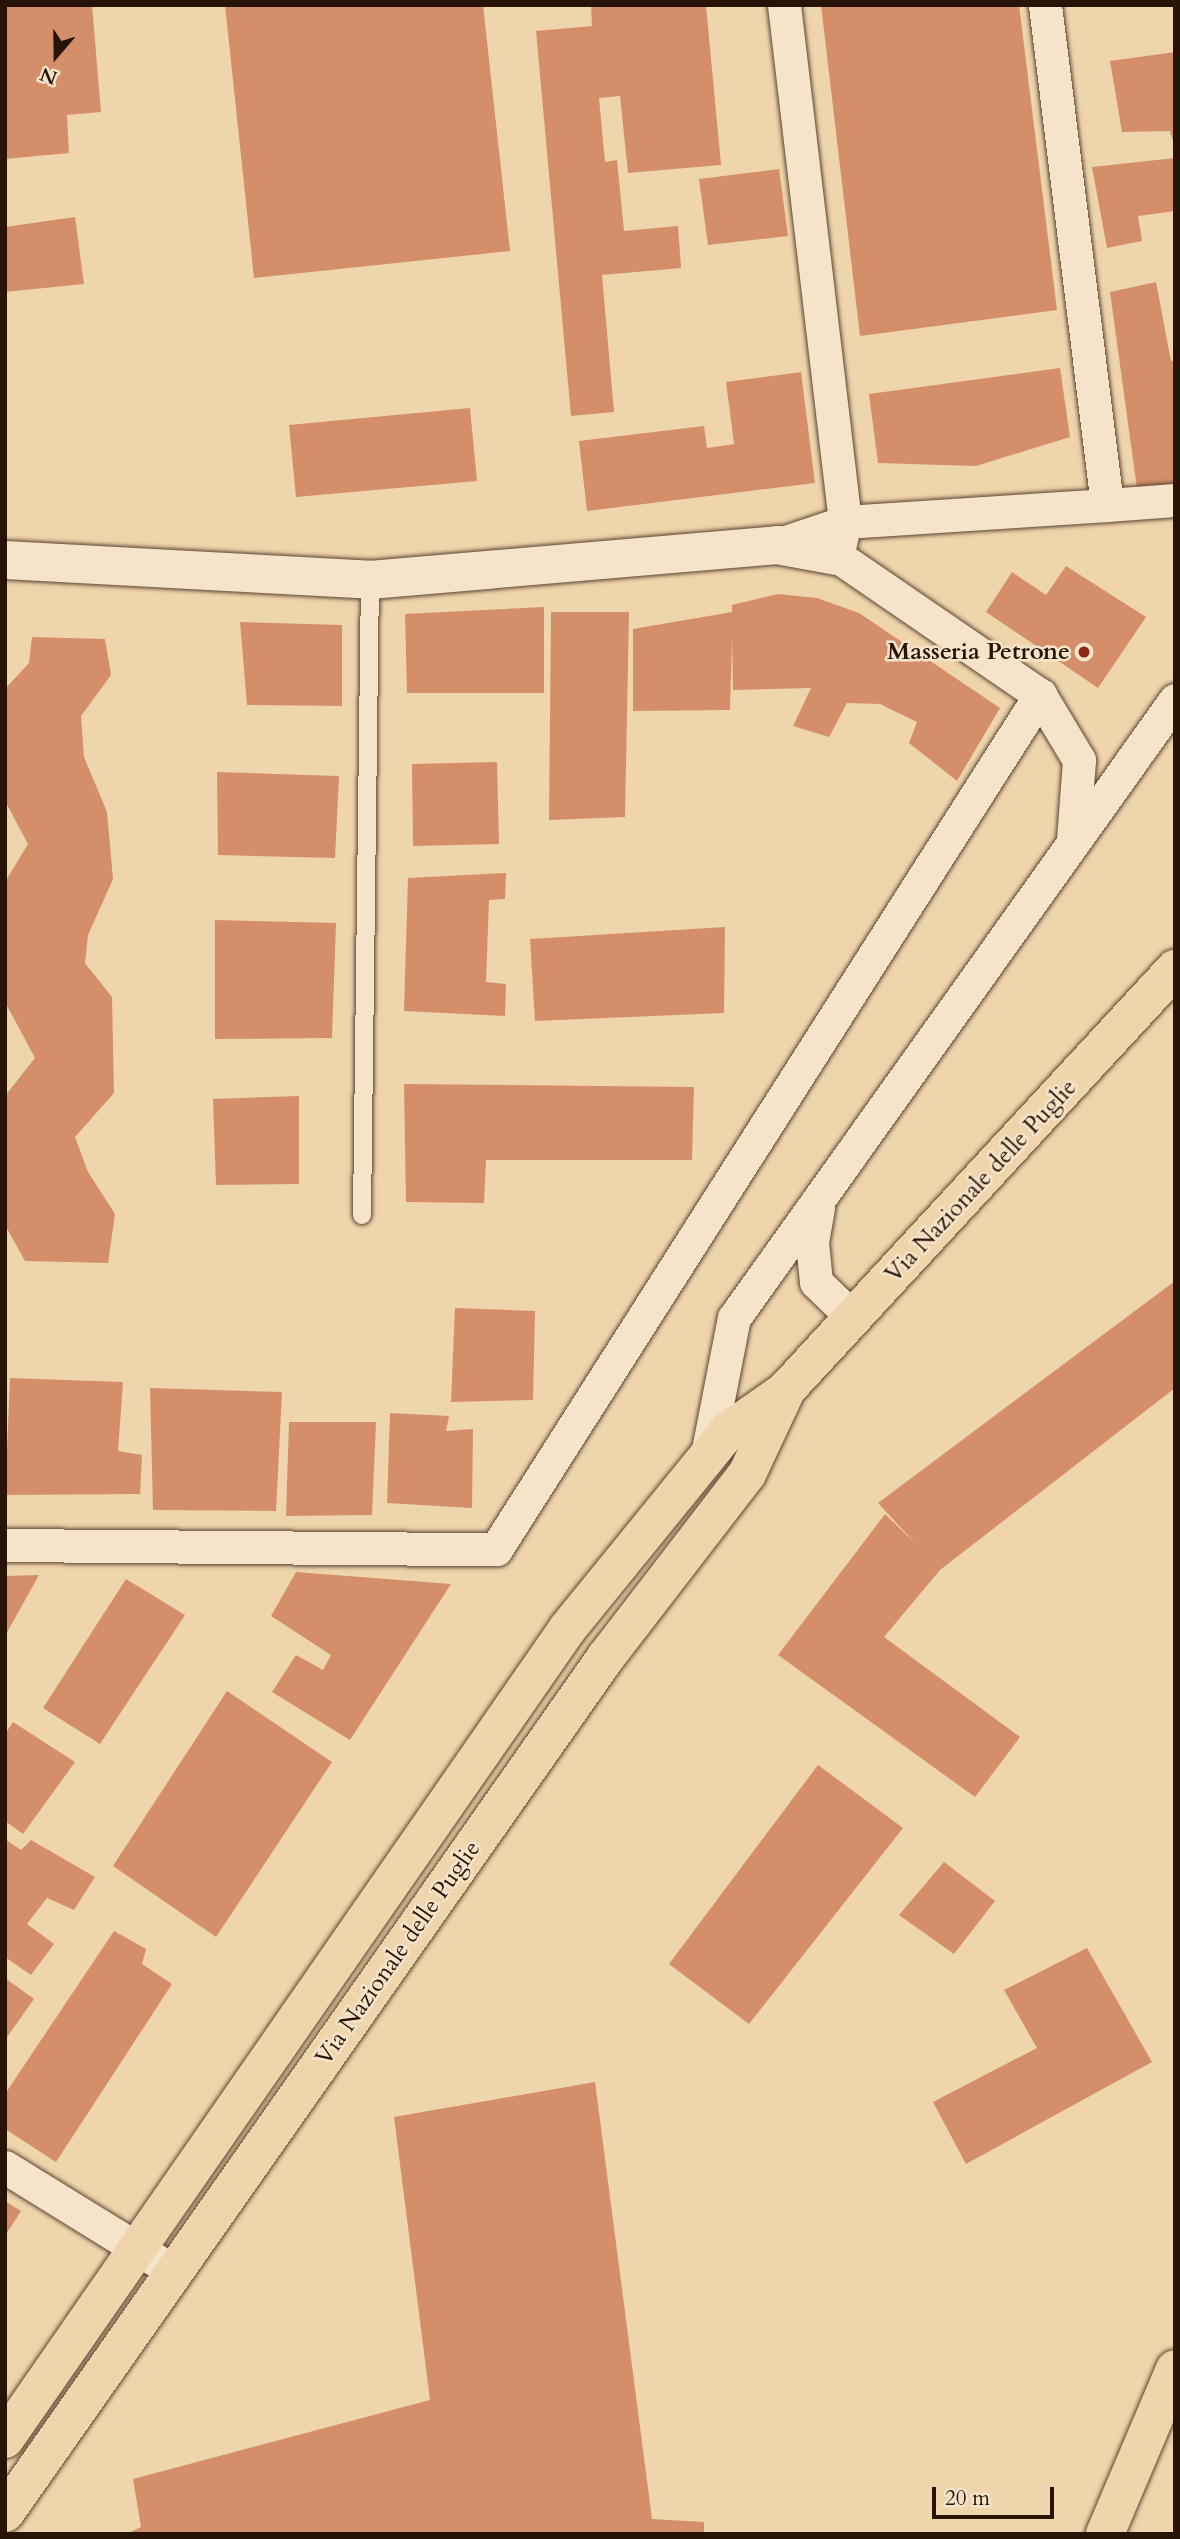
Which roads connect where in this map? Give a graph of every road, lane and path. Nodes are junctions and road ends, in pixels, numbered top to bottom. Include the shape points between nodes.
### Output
1 (784, 5) edge
2 (1045, 5) edge
3 (1175, 500) edge
4 (1107, 505) junction
5 (841, 539) junction
6 (5, 559) edge
7 (370, 580) junction
8 (1040, 695) junction
9 (1175, 700) edge
10 (1073, 839) junction
11 (1175, 969) edge
12 (818, 1204) junction
13 (362, 1214) dead end
14 (854, 1319) junction
15 (785, 1391) junction
16 (708, 1455) junction
17 (5, 1545) edge
18 (5, 2167) edge
19 (139, 2249) junction
20 (175, 2272) junction
21 (1175, 2369) edge
22 (5, 2439) edge
23 (5, 2514) edge
24 (1105, 2534) edge

1 - 5 street
2 - 4 street
3 - 4 street
4 - 5 street
5 - 7 street
5 - 8 street
6 - 7 street
7 - 13 lane
8 - 10 street via 1079,760
8 - 17 street via 496,1549
9 - 10 street
10 - 12 street
11 - 14 main road, Via Nazionale delle Puglie
12 - 14 street via 812,1242 816,1282
12 - 16 street via 734,1318
14 - 15 main road, Via Nazionale delle Puglie
15 - 16 main road, Via Nazionale delle Puglie via 728,1431
15 - 20 main road, Via Nazionale delle Puglie via 747,1474 606,1657
16 - 19 main road, Via Nazionale delle Puglie via 568,1628
18 - 19 street
19 - 20 street
19 - 22 main road, Via Nazionale delle Puglie
20 - 23 main road, Via Nazionale delle Puglie
21 - 24 main road

